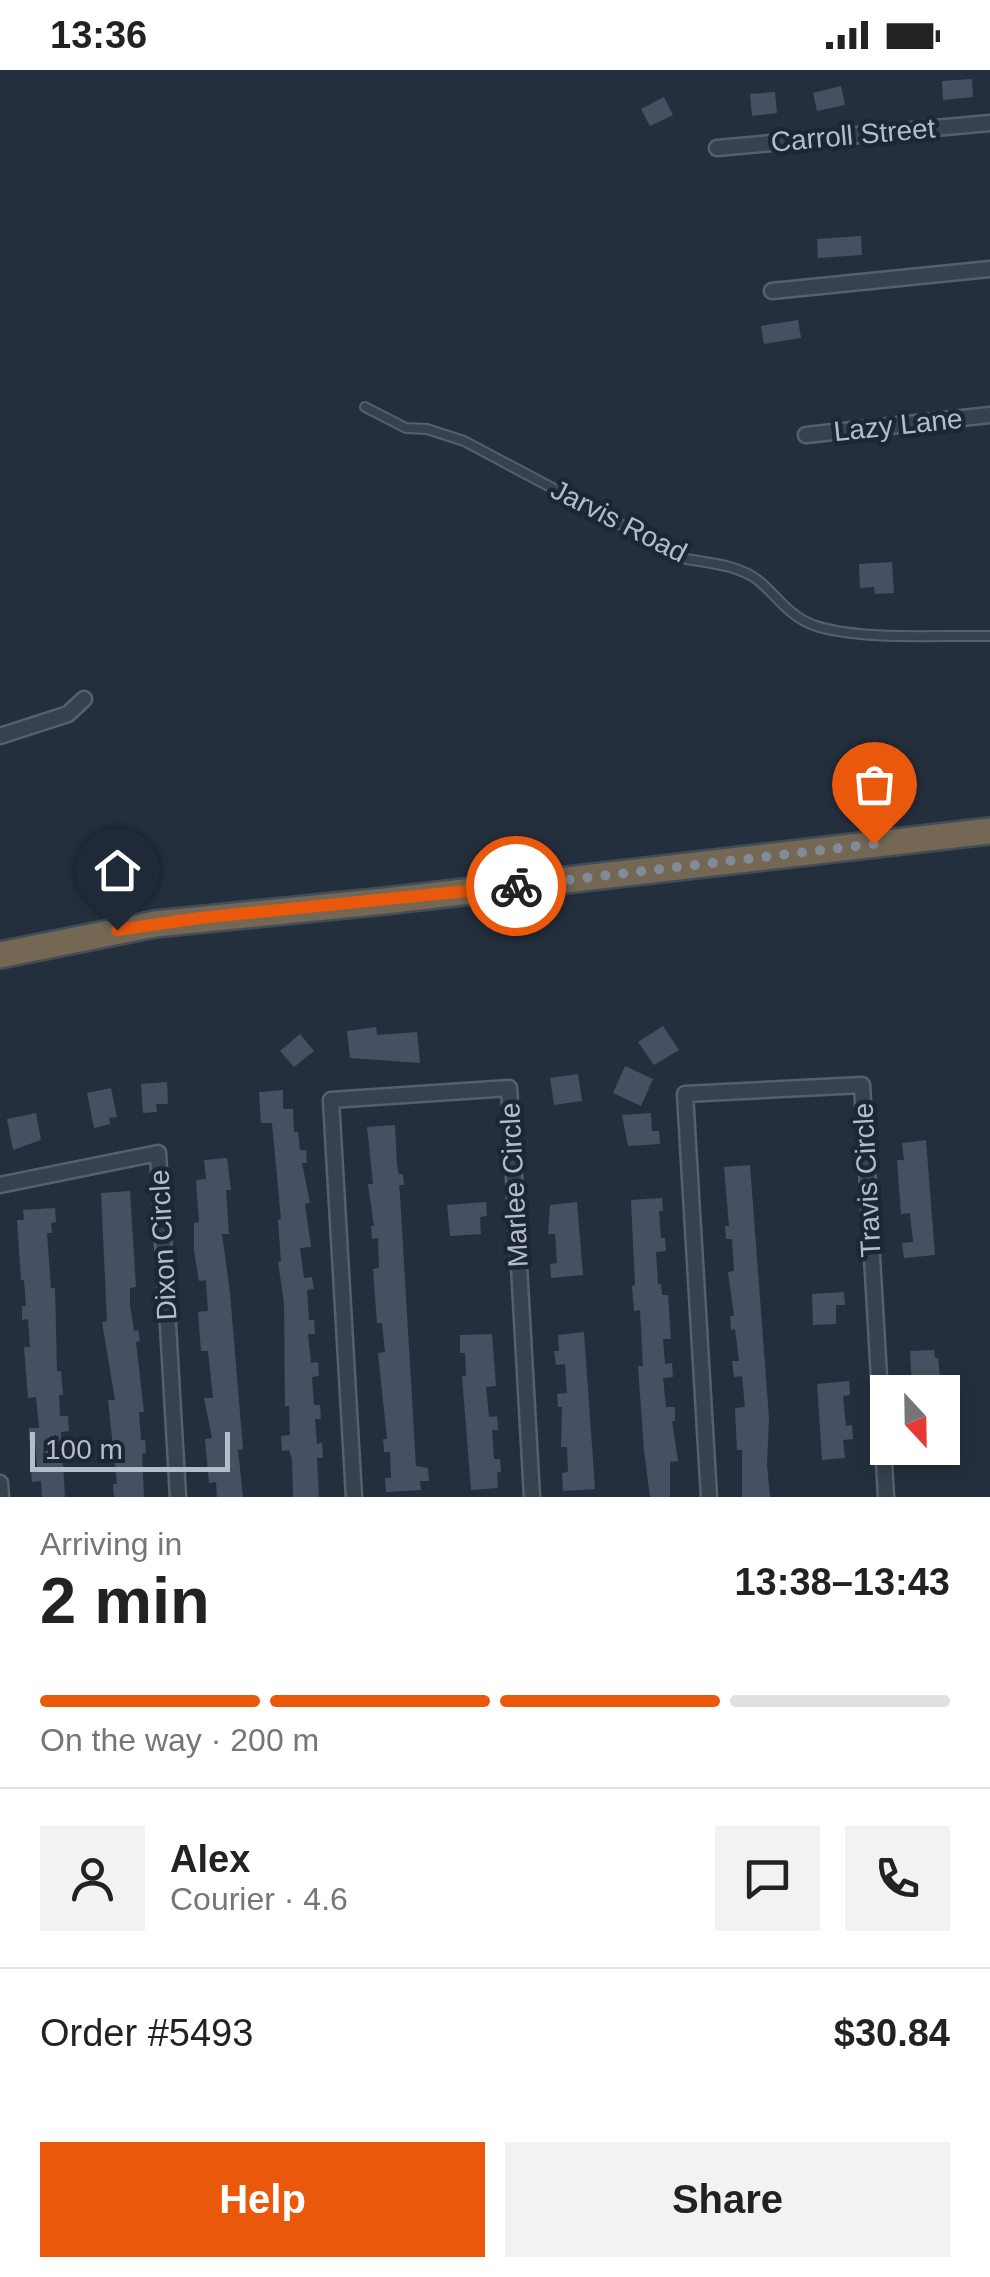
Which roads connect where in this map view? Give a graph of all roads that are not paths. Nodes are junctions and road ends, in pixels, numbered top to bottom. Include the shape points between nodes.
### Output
1 (990, 122) edge
2 (717, 148) dead end
3 (990, 269) edge
4 (772, 291) dead end
5 (364, 406) dead end
6 (990, 416) edge
7 (806, 435) dead end
8 (990, 636) edge
9 (84, 699) dead end
10 (0, 736) edge
11 (990, 831) edge
12 (0, 955) edge
13 (0, 1185) edge
14 (0, 1483) edge
15 (1, 1497) edge
16 (178, 1497) edge
17 (354, 1497) edge
18 (532, 1497) edge
19 (709, 1497) edge
20 (886, 1497) edge

1 - 2 street, Carroll Street
3 - 4 street
5 - 8 lane, Jarvis Road via 406,428 464,441 686,559 756,578 794,616 814,626
6 - 7 street, Lazy Lane
9 - 10 street via 68,714
11 - 12 highway via 154,924
13 - 16 street, Dixon Circle via 158,1153
14 - 15 street
17 - 18 street, Marlee Circle via 331,1100 509,1088
19 - 20 street, Travis Circle via 685,1094 862,1085

